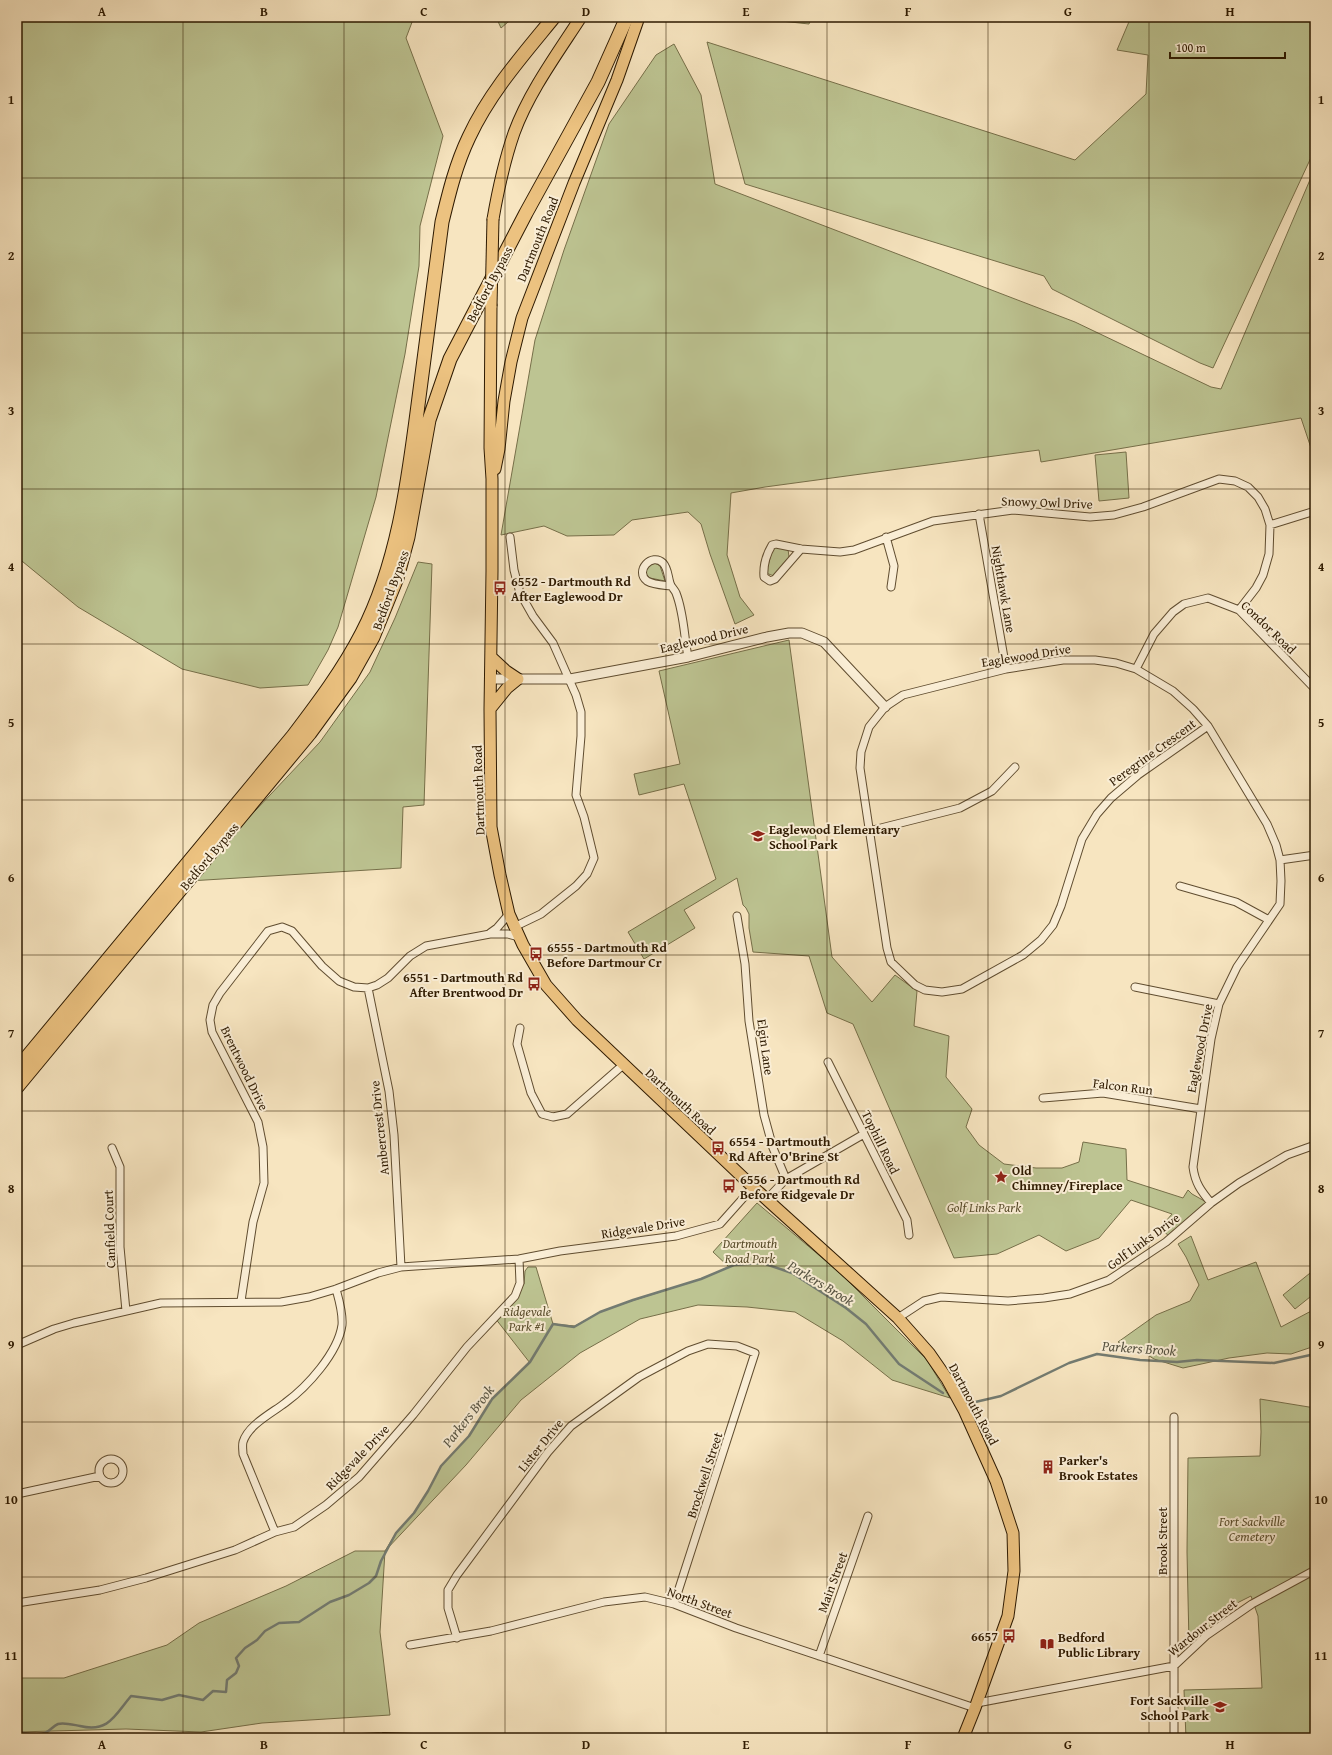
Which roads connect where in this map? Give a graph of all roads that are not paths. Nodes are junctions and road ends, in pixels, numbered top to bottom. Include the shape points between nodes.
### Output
1 (554, 17) edge
2 (581, 17) edge
3 (627, 17) edge
4 (639, 17) edge
5 (492, 479) junction
6 (1315, 511) edge
7 (979, 514) junction
8 (1270, 524) junction
9 (510, 537) dead end
10 (886, 537) junction
11 (801, 549) junction
12 (671, 586) junction
13 (892, 587) dead end
14 (1239, 610) junction
15 (491, 657) junction
16 (688, 657) junction
17 (1006, 669) junction
18 (1136, 669) junction
19 (490, 679) junction
20 (518, 679) junction
21 (570, 679) junction
22 (1315, 689) edge
23 (885, 707) junction
24 (490, 709) junction
25 (1208, 726) junction
26 (1015, 767) dead end
27 (869, 831) junction
28 (1315, 855) edge
29 (1280, 860) junction
30 (1180, 886) dead end
31 (509, 914) junction
32 (737, 916) dead end
33 (1269, 920) junction
34 (517, 932) junction
35 (490, 934) junction
36 (1135, 987) dead end
37 (368, 988) junction
38 (1219, 1004) junction
39 (520, 1028) dead end
40 (828, 1062) dead end
41 (623, 1065) junction
42 (17, 1069) edge
43 (17, 1087) edge
44 (1043, 1098) dead end
45 (1201, 1109) junction
46 (864, 1134) junction
47 (1315, 1145) edge
48 (112, 1148) dead end
49 (786, 1179) junction
50 (753, 1187) junction
51 (767, 1199) junction
52 (1211, 1203) junction
53 (908, 1235) dead end
54 (519, 1259) junction
55 (401, 1267) junction
56 (336, 1289) junction
57 (241, 1301) junction
58 (126, 1310) junction
59 (898, 1318) junction
60 (17, 1345) edge
61 (756, 1353) joint
62 (1174, 1417) dead end
63 (100, 1476) dead end
64 (17, 1494) edge
65 (868, 1516) dead end
66 (275, 1532) junction
67 (1315, 1570) edge
68 (17, 1603) edge
69 (674, 1604) junction
70 (456, 1638) junction
71 (410, 1645) dead end
72 (819, 1656) junction
73 (1174, 1666) junction
74 (976, 1706) junction
75 (963, 1738) edge
76 (1174, 1738) edge

1 - 42 highway, Bedford Bypass via 502,82 482,112 451,183 442,222 405,496 390,560 362,632 333,683 298,730
2 - 5 main road, Dartmouth Road, bridge via 529,100 514,132 501,175 493,219 490,448
3 - 43 highway, Bedford Bypass via 598,82 450,359 429,420 408,537 397,578 373,637 350,678 310,733
4 - 5 main road, Dartmouth Road via 617,80 521,320 510,362 499,449
5 - 15 main road, Dartmouth Road
6 - 8 street
7 - 8 street, Snowy Owl Drive via 1013,510 1090,517 1114,515 1219,480 1235,481 1248,487 1258,497
7 - 10 street, Snowy Owl Drive via 933,521
7 - 17 street, Nighthawk Lane
8 - 14 street, Snowy Owl Drive via 1269,554 1263,575
9 - 21 street via 520,593 553,643
10 - 11 street, Snowy Owl Drive via 854,550 840,552
10 - 13 street via 894,566
11 - 11 street, Snowy Owl Drive via 772,545 766,554 764,577 775,579
12 - 12 street via 663,562 650,560 642,568 647,581
12 - 16 street via 676,592
14 - 18 street, Condor Road via 1208,598 1184,604 1173,612 1154,634
14 - 22 street, Condor Road
15 - 19 main road, Dartmouth Road
15 - 20 main road
16 - 21 street, Eaglewood Drive
16 - 23 street, Eaglewood Drive via 767,637 802,633 824,642
17 - 18 street, Eaglewood Drive via 1063,660 1095,660
17 - 23 street, Eaglewood Drive via 903,695
18 - 25 street, Eaglewood Drive via 1173,691
19 - 20 street, Eaglewood Drive
19 - 24 main road, Dartmouth Road
20 - 21 street, Eaglewood Drive
20 - 24 main road
21 - 34 street via 581,712 576,795 594,858 587,874 576,886
23 - 27 street, Peregrine Crescent via 869,727 861,752 860,768
24 - 31 main road, Dartmouth Road via 491,827
25 - 27 street, Peregrine Crescent via 1138,775 1097,814 1082,839 1053,925 1041,940 1023,955 962,989 942,992 925,990 915,985 891,962 886,948
25 - 29 street, Eaglewood Drive via 1267,824
26 - 27 street via 992,791 965,806
28 - 29 street
29 - 33 street, Eaglewood Drive via 1280,904
30 - 33 street via 1236,902
31 - 34 main road, Dartmouth Road
31 - 35 street
32 - 49 street, Elgin Lane via 764,1115 773,1148
33 - 38 street, Eaglewood Drive via 1237,967
34 - 35 street
34 - 41 main road, Dartmouth Road via 546,985
35 - 37 street via 426,946 410,956 388,978
36 - 38 street
37 - 55 street, Ambercrest Drive via 390,1092
37 - 57 street, Brentwood Drive via 354,987 339,981 322,966 292,931 282,927 268,931 220,993 213,1006 210,1020 212,1032 258,1122 263,1147 264,1183 253,1222
38 - 45 street, Eaglewood Drive
39 - 41 street via 517,1044 531,1093 542,1114 553,1117 567,1114
40 - 46 street, Tophill Road
41 - 50 main road, Dartmouth Road
44 - 45 street, Falcon Run via 1103,1093
45 - 52 street, Eaglewood Drive via 1193,1167 1194,1178
46 - 49 street
46 - 53 street, Tophill Road via 907,1220
47 - 52 street, Golf Links Drive via 1274,1162
48 - 58 street, Canfield Court via 120,1167 120,1247
49 - 51 street
50 - 51 main road, Dartmouth Road
50 - 54 street, Ridgevale Drive via 720,1224 705,1229 676,1236
51 - 59 main road, Dartmouth Road
52 - 59 street, Golf Links Drive via 1166,1242 1109,1280 1070,1294 1044,1298 1008,1301 941,1297 924,1301
54 - 55 street, Ridgevale Drive
54 - 66 street, Ridgevale Drive via 520,1283 515,1296 467,1347 359,1477 326,1506 294,1527
55 - 56 street, Ridgevale Drive
56 - 57 street, Ridgevale Drive via 281,1302
56 - 66 street via 342,1325 338,1340 318,1372 301,1390 258,1422 243,1442 243,1454
57 - 58 street, Ridgevale Drive via 161,1303
58 - 60 street, Ridgevale Drive via 54,1329
59 - 74 main road, Dartmouth Road via 929,1353 964,1410 996,1481 1013,1533 1014,1571 1008,1616
61 - 69 street, Brockwell Street
61 - 70 street, Lister Drive via 737,1346 708,1344 688,1351 639,1377 566,1429 448,1590 448,1608
62 - 73 street, Brook Street
63 - 64 street
65 - 72 street, Main Street
66 - 68 street, Ridgevale Drive via 236,1550 123,1584
67 - 73 street, Wardour Street via 1252,1604 1207,1635
69 - 70 street, North Street via 645,1597 604,1602
69 - 72 street, North Street
70 - 71 street, North Street
72 - 74 street, North Street
73 - 74 street, Wardour Street
73 - 76 street, Brook Street
74 - 75 main road, Dartmouth Road

